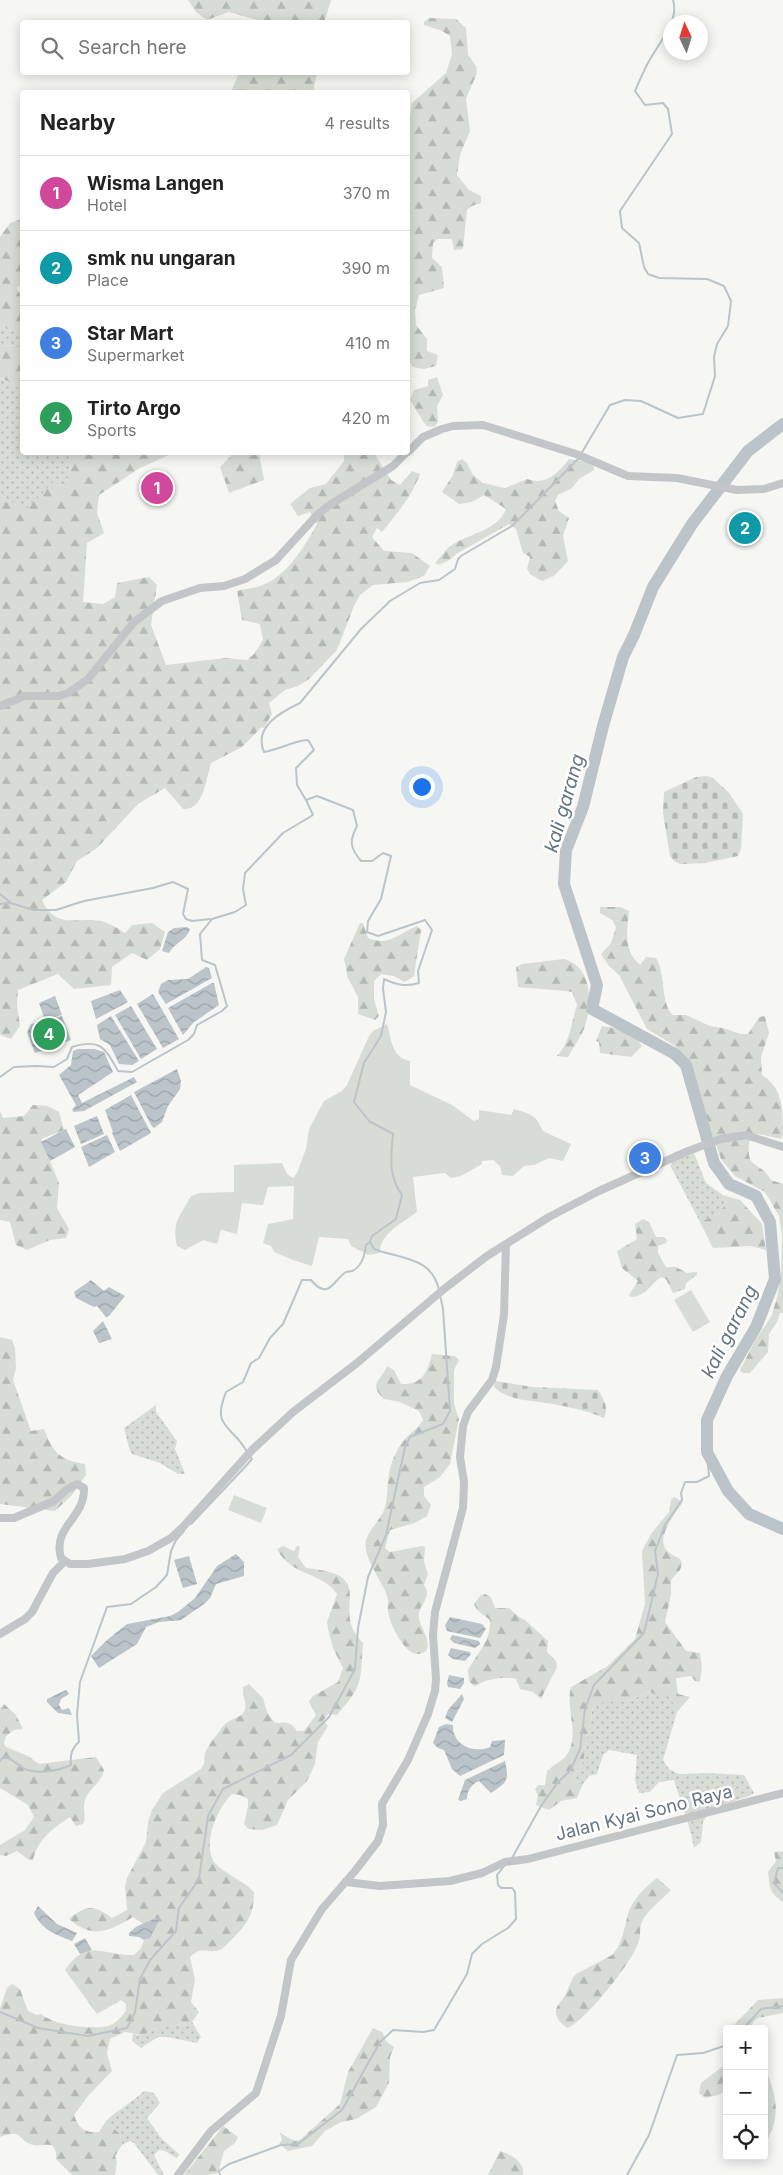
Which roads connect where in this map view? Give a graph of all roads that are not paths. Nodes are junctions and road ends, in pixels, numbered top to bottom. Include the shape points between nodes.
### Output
1 (410, 449) edge
2 (404, 455) edge
3 (783, 483) edge
4 (0, 706) edge
5 (783, 1147) edge
6 (506, 1244) junction
7 (0, 1518) edge
8 (65, 1562) junction
9 (0, 1634) edge
10 (783, 1793) edge
11 (346, 1882) junction
12 (178, 2175) edge

1 - 3 street via 423,437 442,429 476,424 576,454 628,476 677,478 728,489 755,490
2 - 4 street via 393,466 318,514 281,555 264,568 234,583 179,594 155,605 134,622 88,679 68,693 25,696
5 - 6 street via 746,1135 701,1146 574,1203
6 - 8 street via 444,1289 293,1412 249,1453 183,1527 160,1545 125,1559 97,1564
6 - 11 street via 504,1315 496,1367 492,1380 468,1412 463,1426 460,1457 464,1482 463,1508 435,1612 436,1685 418,1739 382,1804 382,1832
7 - 8 street via 14,1518 54,1501 72,1485 81,1485 84,1493 80,1510 60,1539 60,1556
8 - 9 street via 53,1573 32,1612
10 - 11 street, Jalan Kyai Sono Raya via 508,1862 450,1881 380,1886
11 - 12 street via 322,1909 294,1952 281,2016 256,2092 211,2131

